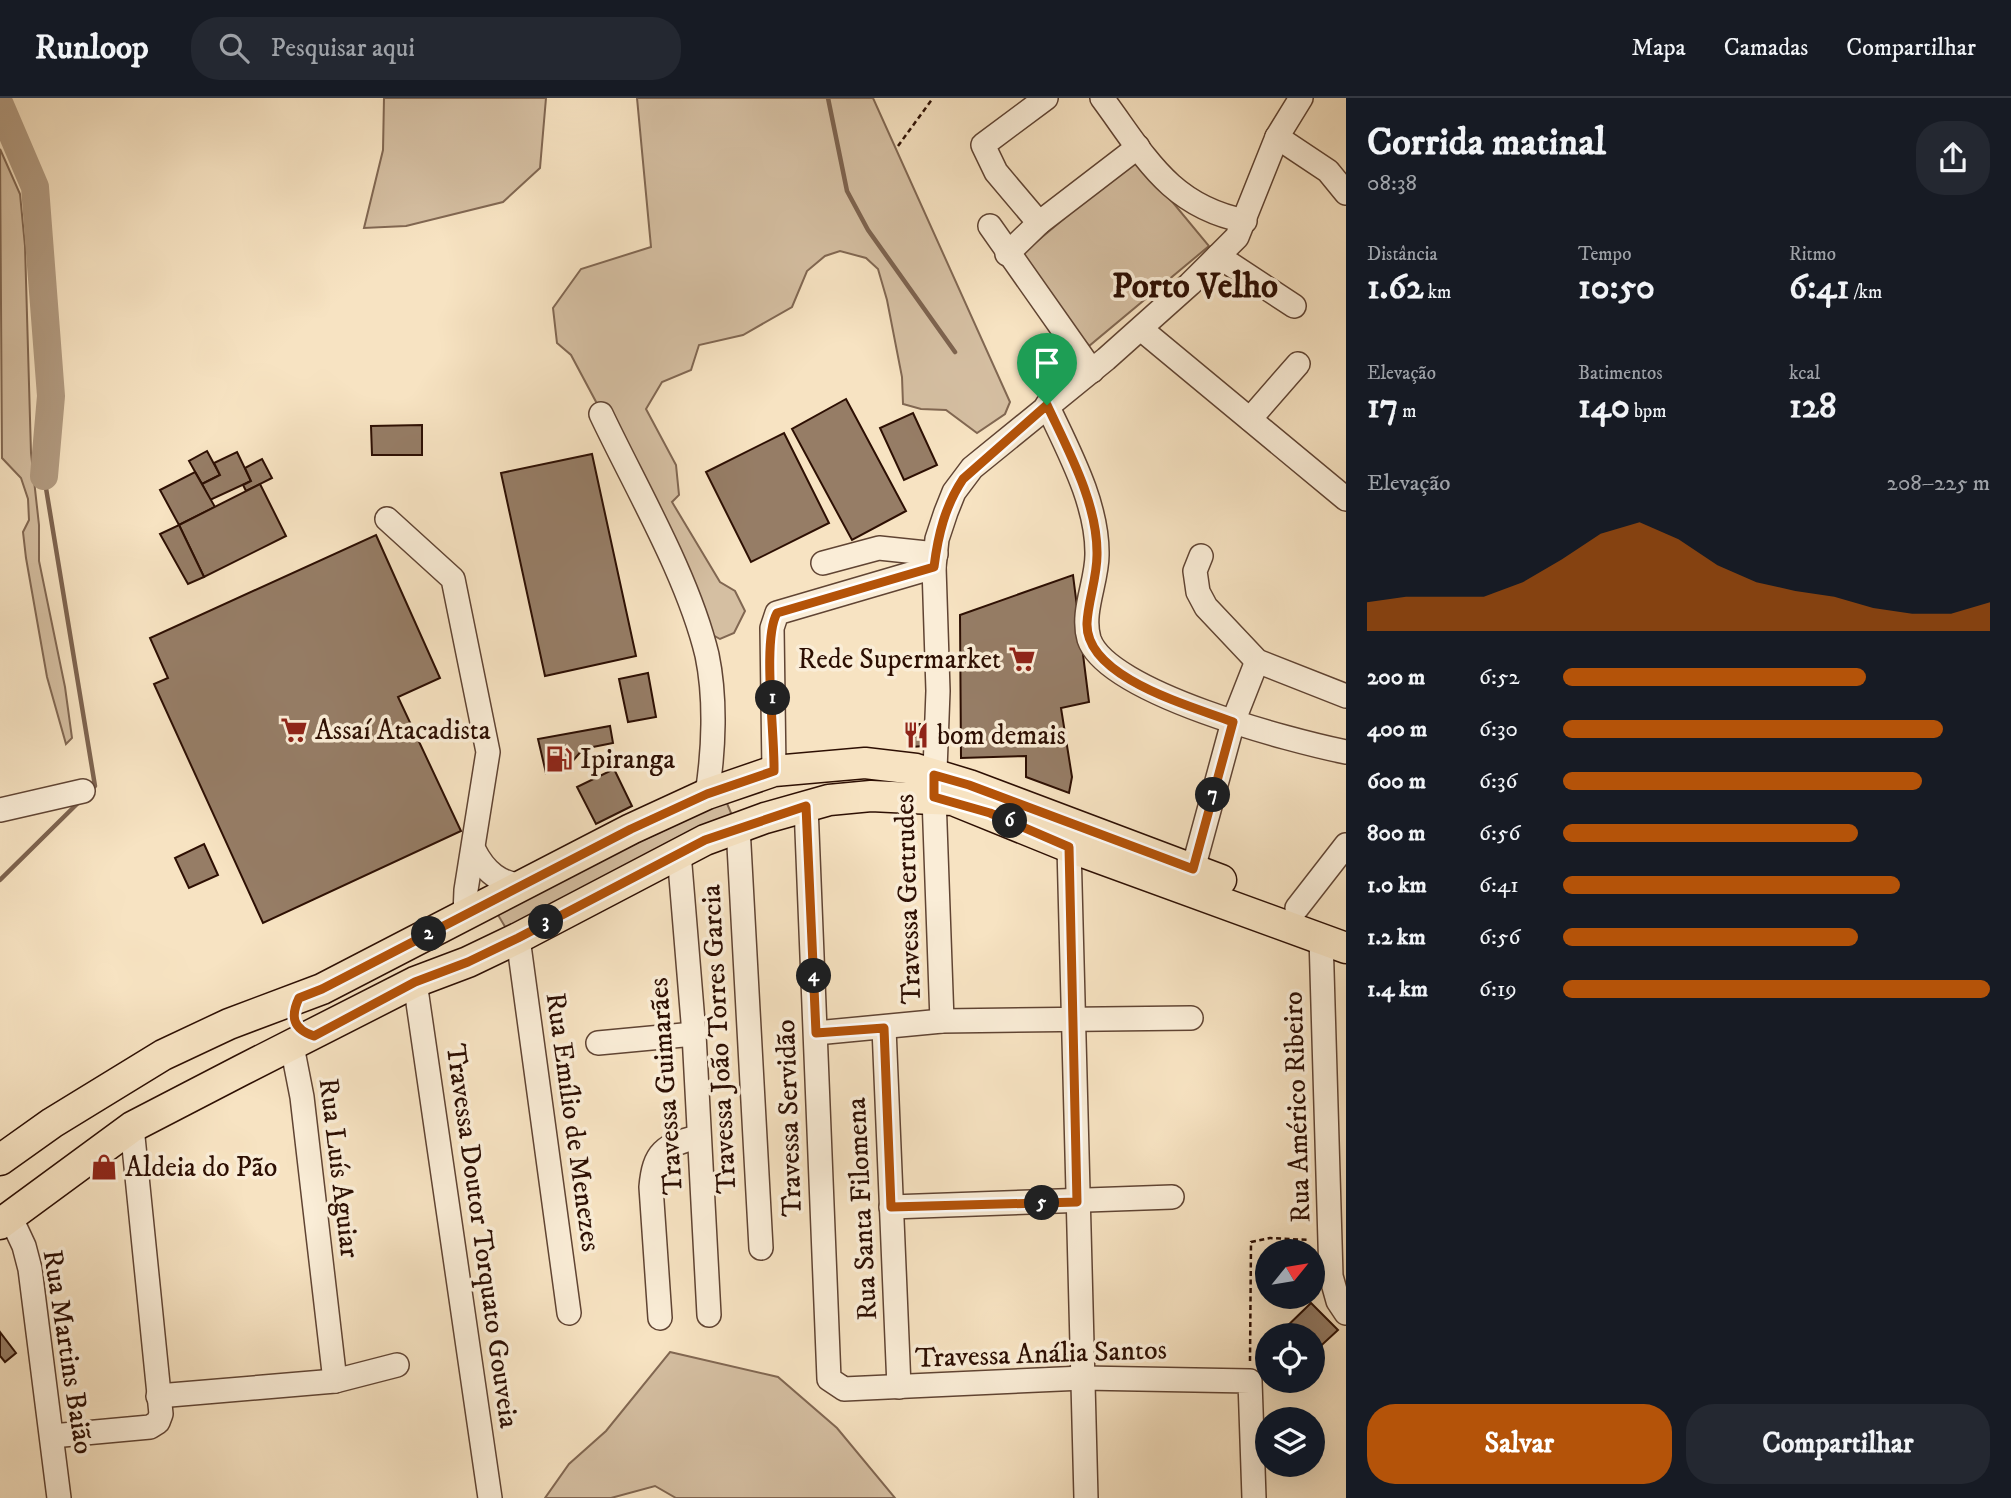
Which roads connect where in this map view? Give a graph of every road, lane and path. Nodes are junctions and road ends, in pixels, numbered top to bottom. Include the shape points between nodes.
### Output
1 (933, 98) edge
2 (1046, 98) edge
3 (1102, 98) edge
4 (1301, 98) edge
5 (1278, 137) junction
6 (898, 146) dead end
7 (1138, 147) junction
8 (1346, 193) edge
9 (1245, 221) junction
10 (1039, 223) junction
11 (990, 226) dead end
12 (1007, 254) junction
13 (1218, 256) junction
14 (1294, 306) dead end
15 (1140, 329) junction
16 (1298, 364) dead end
17 (1092, 371) junction
18 (1047, 405) junction
19 (601, 414) dead end
20 (1250, 419) junction
21 (1346, 499) edge
22 (387, 519) dead end
23 (1201, 555) dead end
24 (935, 561) junction
25 (823, 564) dead end
26 (1257, 661) junction
27 (1346, 696) edge
28 (1233, 722) junction
29 (1346, 752) edge
30 (774, 771) junction
31 (83, 791) dead end
32 (940, 791) junction
33 (707, 794) junction
34 (806, 806) junction
35 (0, 810) edge
36 (738, 827) junction
37 (1346, 845) edge
38 (1069, 847) junction
39 (474, 850) junction
40 (679, 853) junction
41 (1193, 869) junction
42 (524, 886) junction
43 (1297, 908) junction
44 (465, 915) junction
45 (518, 938) junction
46 (1338, 938) edge
47 (415, 982) junction
48 (299, 998) junction
49 (257, 1013) junction
50 (1073, 1017) junction
51 (1191, 1018) dead end
52 (942, 1021) junction
53 (884, 1028) junction
54 (816, 1033) junction
55 (694, 1034) junction
56 (598, 1043) dead end
57 (294, 1045) junction
58 (132, 1127) junction
59 (698, 1137) junction
60 (0, 1160) edge
61 (1338, 1163) edge
62 (1172, 1197) dead end
63 (1077, 1202) junction
64 (891, 1207) junction
65 (5, 1220) edge
66 (1331, 1240) junction
67 (761, 1248) dead end
68 (1346, 1312) edge
69 (569, 1313) dead end
70 (709, 1315) dead end
71 (660, 1318) dead end
72 (397, 1365) dead end
73 (1083, 1378) junction
74 (335, 1381) junction
75 (1250, 1381) junction
76 (834, 1385) joint
77 (899, 1387) junction
78 (158, 1396) junction
79 (52, 1436) junction
80 (59, 1498) edge
81 (490, 1498) edge
82 (1086, 1498) edge
83 (1254, 1498) edge

1 - 6 path
2 - 10 street via 983,145 996,172
3 - 7 street
4 - 5 street, Travessa Gertrudes
5 - 8 street via 1328,172
5 - 9 street, Travessa Gertrudes
7 - 9 street via 1180,195 1219,216
7 - 10 street
9 - 13 street, Travessa Gertrudes
10 - 12 street
11 - 12 street
12 - 17 street
13 - 14 street
13 - 15 street, Travessa Gertrudes
15 - 17 street, Travessa Gertrudes
15 - 20 street
16 - 20 street
17 - 18 street, Travessa Gertrudes
18 - 24 street, Travessa Gertrudes via 963,479 946,512
18 - 28 street via 1095,529 1097,556 1087,625 1094,649 1125,677
19 - 33 street via 672,564 706,654 712,704
20 - 21 street
22 - 39 street via 453,579 488,752
23 - 26 street via 1195,571 1198,592 1206,607
24 - 25 street via 879,548
24 - 30 street via 777,613 771,652
24 - 32 street, Travessa Gertrudes
26 - 27 street
26 - 28 street
28 - 29 street
28 - 41 street
30 - 32 main road via 865,763 916,769
30 - 33 main road
31 - 35 street
32 - 34 main road
32 - 38 main road
32 - 41 main road via 969,785
32 - 52 street, Travessa Gertrudes
33 - 42 main road
34 - 36 main road
34 - 54 street, Travessa Servidão
36 - 40 main road
36 - 67 street, Travessa João Torres Garcia
37 - 43 street
38 - 46 main road
38 - 50 street
39 - 42 street via 481,863 505,884
39 - 44 street
40 - 45 main road
40 - 55 street, Travessa Guimarães
41 - 43 main road
42 - 44 main road
43 - 46 main road
44 - 48 main road
45 - 47 main road
45 - 69 street, Rua Emílio de Menezes
46 - 61 street, Rua Américo Ribeiro
47 - 57 main road
47 - 81 street, Travessa Doutor Torquato Gouveia
48 - 49 main road
48 - 57 main road via 294,1023 301,1031
49 - 57 main road via 273,1016
49 - 60 main road via 136,1069
50 - 51 street
50 - 52 street
50 - 63 street
52 - 53 street
53 - 54 street
53 - 64 street, Rua Santa Filomena
54 - 76 street, Travessa Servidão via 828,1363
55 - 56 street
55 - 59 street, Travessa Guimarães
57 - 58 main road
57 - 74 street, Rua Luís Aguiar
58 - 65 main road
58 - 78 street
59 - 70 street, Travessa Guimarães
59 - 71 street via 667,1147 653,1167 650,1187
61 - 66 street, Rua Américo Ribeiro
62 - 63 street
63 - 64 street
63 - 73 street
64 - 77 street, Rua Santa Filomena
65 - 79 street, Rua Martins Baião via 24,1246 30,1269
66 - 68 street, Rua Américo Ribeiro via 1333,1289
66 - 75 path via 1270,1238 1251,1242
72 - 74 street
73 - 75 street, Travessa Anália Santos
73 - 77 street, Travessa Anália Santos
73 - 82 street
74 - 78 street
75 - 83 street
76 - 77 street, Travessa Anália Santos
78 - 79 street via 161,1414 150,1427
79 - 80 street, Rua Martins Baião

